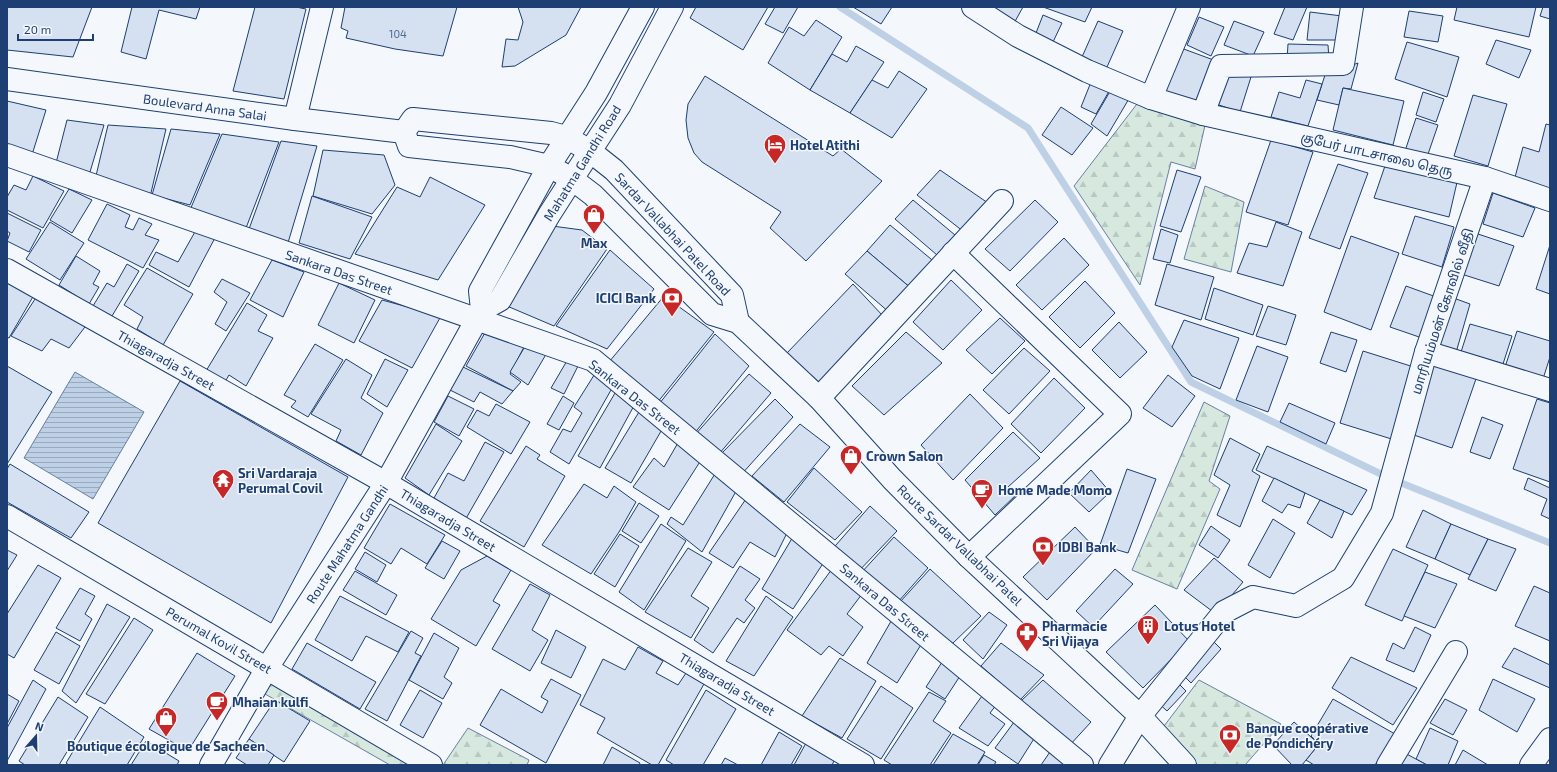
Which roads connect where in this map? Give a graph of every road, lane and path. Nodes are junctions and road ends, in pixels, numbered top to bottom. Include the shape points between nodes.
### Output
1 (322, 7) edge
2 (643, 7) edge
3 (672, 7) edge
4 (973, 7) edge
5 (1188, 7) edge
6 (1352, 7) edge
7 (7, 78) edge
8 (1150, 98) junction
9 (1203, 114) junction
10 (295, 119) junction
11 (404, 132) junction
12 (566, 137) junction
13 (590, 151) junction
14 (7, 156) edge
15 (549, 166) junction
16 (1484, 178) junction
17 (572, 179) junction
18 (1550, 200) edge
19 (1002, 201) dead end
20 (953, 253) junction
21 (7, 270) edge
22 (479, 315) junction
23 (738, 322) junction
24 (1426, 352) junction
25 (1550, 390) edge
26 (819, 398) junction
27 (386, 483) junction
28 (7, 516) edge
29 (969, 557) junction
30 (1456, 652) dead end
31 (267, 668) junction
32 (1140, 716) junction
33 (1550, 739) edge
34 (210, 765) edge
35 (431, 765) edge
36 (863, 765) edge
37 (1082, 765) edge
38 (1110, 765) edge
39 (1185, 765) edge
40 (1388, 765) edge
41 (1532, 765) edge

1 - 10 street
2 - 12 street, Mahatma Gandhi Road via 596,93
3 - 13 street, Mahatma Gandhi Road via 620,105
4 - 8 street, குபேர் பாடசாலை தெரு via 1018,36 1087,71
5 - 8 street
6 - 9 street via 1342,64 1221,66
7 - 10 street, Boulevard Anna Salai
8 - 9 street, குபேர் பாடசாலை தெரு
9 - 16 street, குபேர் பாடசாலை தெரு
10 - 11 street, Boulevard Anna Salai
11 - 12 street via 413,119
11 - 15 street via 409,146 510,157
12 - 13 street
12 - 15 street, Mahatma Gandhi Road
13 - 17 street, Mahatma Gandhi Road
13 - 23 street, Sardar Vallabhai Patel Road via 614,170 732,294
14 - 22 street, Sankara Das Street
15 - 17 street
15 - 22 street, Mahatma Gandhi Road via 480,291
16 - 18 street, குபேர் பாடசாலை தெரு
16 - 24 street, மாரியம்மன் கோவில் வீதி
17 - 22 street, Mahatma Gandhi Road via 500,300
17 - 23 street, Sardar Vallabhai Patel Road via 593,195 712,314
19 - 20 street
20 - 26 street
20 - 29 street via 1120,414
21 - 27 street, Thiagaradja Street
22 - 27 street, Route Mahatma Gandhi
22 - 37 street, Sankara Das Street via 593,360
23 - 26 street, Route Sardar Vallabhai Patel
24 - 25 street
24 - 32 street, மாரியம்மன் கோவில் வீதி via 1382,514 1343,578 1296,606 1253,597 1224,612
26 - 29 street, Route Sardar Vallabhai Patel via 892,479
27 - 31 street, Route Mahatma Gandhi
27 - 36 street, Thiagaradja Street
28 - 31 street, Perumal Kovil Street
29 - 32 street, Route Sardar Vallabhai Patel
30 - 40 street
31 - 34 street, Route Mahatma Gandhi
31 - 35 street, Perumal Kovil Street
32 - 38 street, மாரியம்மன் கோவில் வீதி
32 - 39 street, Route Sardar Vallabhai Patel
33 - 41 street

